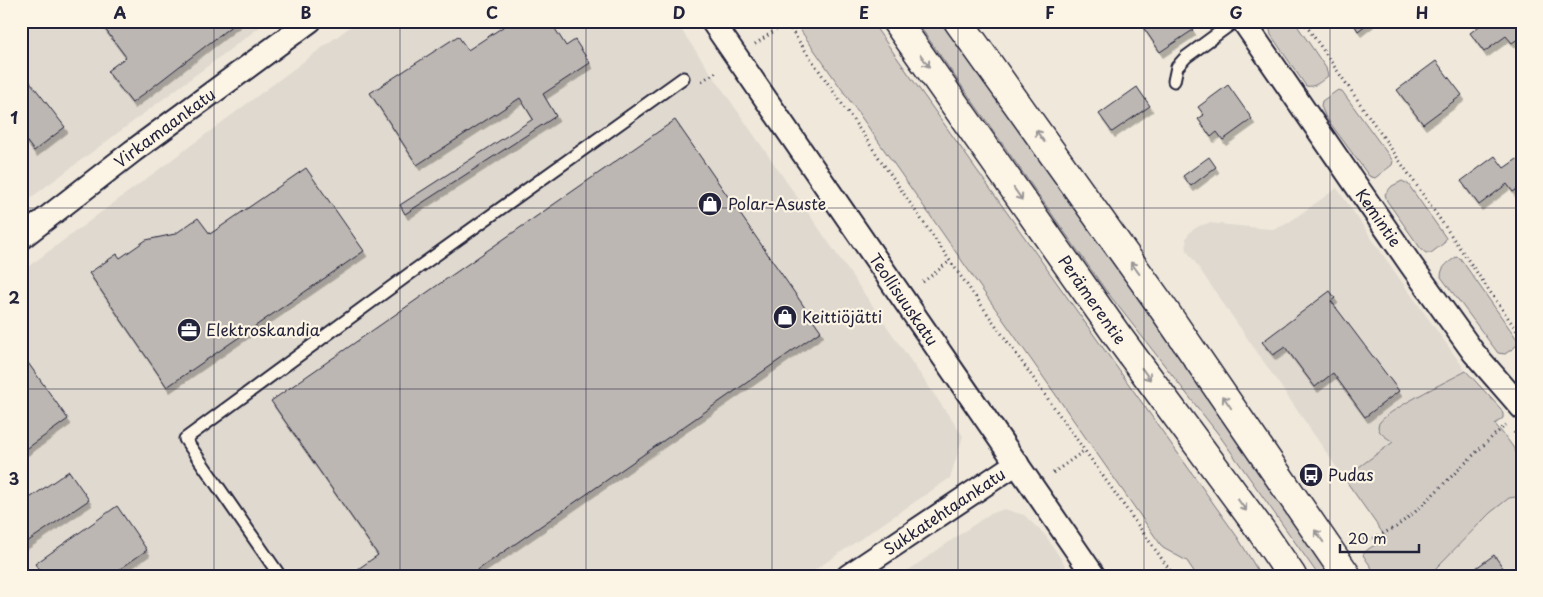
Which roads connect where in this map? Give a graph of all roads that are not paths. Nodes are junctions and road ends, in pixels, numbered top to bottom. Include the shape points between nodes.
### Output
1 (310, 21) edge
2 (712, 21) edge
3 (896, 21) edge
4 (958, 21) edge
5 (1235, 21) edge
6 (1243, 21) edge
7 (684, 78) dead end
8 (1174, 80) dead end
9 (21, 238) edge
10 (1522, 408) edge
11 (1017, 462) junction
12 (280, 576) edge
13 (848, 576) edge
14 (1094, 576) edge
15 (1292, 576) edge
16 (1346, 576) edge

1 - 9 street, Virkamaankatu
2 - 11 street, Teollisuuskatu
3 -> 15 highway, Perämerentie
16 -> 4 highway via 1158,301
5 - 8 lane via 1186,57 1177,68
6 - 10 street, Kemintie via 1474,353
7 - 12 lane via 412,272 185,440
11 - 13 street, Sukkatehtaankatu
11 - 14 street, Teollisuuskatu

